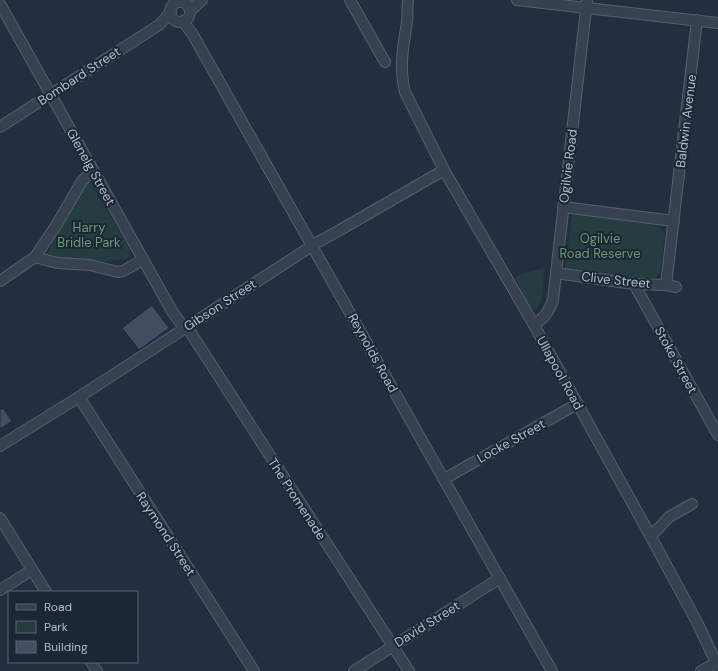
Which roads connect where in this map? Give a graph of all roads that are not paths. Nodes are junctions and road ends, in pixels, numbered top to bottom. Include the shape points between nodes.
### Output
1 (350, 0) edge
2 (408, 0) edge
3 (517, 0) edge
4 (201, 1) edge
5 (0, 4) edge
6 (587, 4) edge
7 (180, 9) edge
8 (697, 20) junction
9 (718, 23) edge
10 (386, 62) dead end
11 (51, 95) junction
12 (0, 127) edge
13 (93, 170) junction
14 (444, 170) junction
15 (563, 207) junction
16 (674, 221) junction
17 (313, 245) junction
18 (35, 257) junction
19 (143, 260) junction
20 (556, 273) junction
21 (0, 281) edge
22 (634, 284) junction
23 (671, 286) joint
24 (534, 325) junction
25 (186, 328) junction
26 (78, 397) junction
27 (577, 404) junction
28 (718, 435) edge
29 (0, 446) edge
30 (444, 479) junction
31 (692, 504) dead end
32 (0, 518) edge
33 (650, 535) junction
34 (32, 570) junction
35 (500, 578) junction
36 (0, 590) edge
37 (45, 591) edge
38 (392, 646) junction
39 (717, 665) edge
40 (254, 671) edge
41 (354, 671) edge
42 (409, 671) edge
43 (552, 671) edge
44 (701, 671) edge

1 - 10 street
2 - 14 street, Ullapool Road via 402,80 408,99
3 - 6 street
4 - 7 street, Bombard Street
5 - 11 street, Glenelg Street
6 - 8 street
6 - 15 street, Ogilvie Road
7 - 11 street, Bombard Street
7 - 17 street, Reynolds Road
8 - 9 street
8 - 16 street, Baldwin Avenue
11 - 12 street, Bombard Street
11 - 13 street, Glenelg Street
13 - 18 street via 82,181
13 - 19 street, Glenelg Street
14 - 17 street, Gibson Street
14 - 24 street, Ullapool Road
15 - 16 street
15 - 20 street, Ogilvie Road
16 - 23 street, Baldwin Avenue
17 - 25 street, Gibson Street
17 - 30 street, Reynolds Road
18 - 19 street via 118,272
18 - 21 street
19 - 25 street, Glenelg Street via 172,311
20 - 22 street, Clive Street
20 - 24 street, Ogilvie Road via 551,307 546,316
22 - 23 street, Clive Street
22 - 28 street, Stoke Street
24 - 27 street, Ullapool Road
25 - 26 street, Gibson Street
25 - 38 street, The Promenade
26 - 29 street, Gibson Street
26 - 40 street, Raymond Street
27 - 30 street, Locke Street
27 - 33 street, Ullapool Road
30 - 35 street, Reynolds Road
31 - 33 street via 669,517
32 - 34 street
33 - 39 street, Ullapool Road
34 - 36 street
34 - 37 street
35 - 38 street, David Street
35 - 43 street, Reynolds Road
38 - 41 street, David Street
38 - 42 street, The Promenade
39 - 44 street

